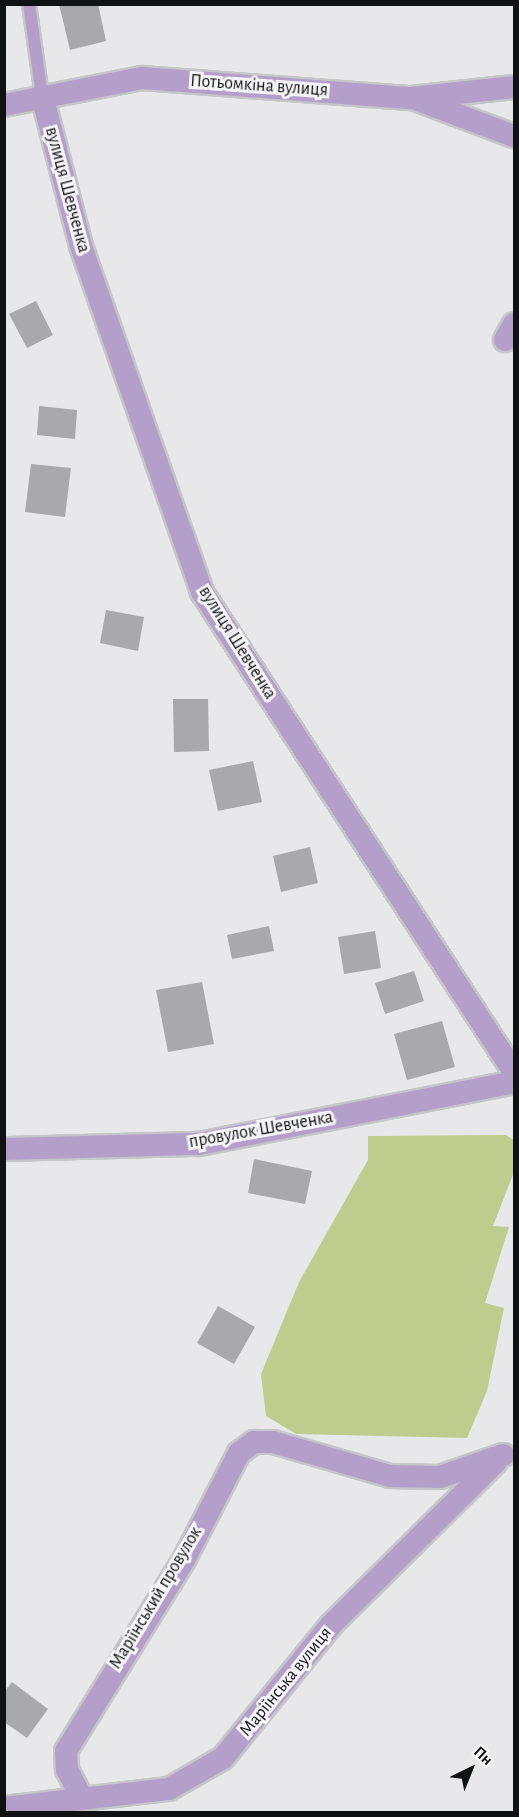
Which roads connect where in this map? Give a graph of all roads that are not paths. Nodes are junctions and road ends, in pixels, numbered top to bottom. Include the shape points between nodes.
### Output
1 (29, 4) edge
2 (514, 87) edge
3 (42, 95) junction
4 (411, 98) junction
5 (4, 105) edge
6 (514, 136) edge
7 (514, 1072) edge
8 (514, 1082) edge
9 (4, 1149) edge
10 (509, 1453) edge
11 (81, 1797) junction
12 (4, 1808) edge

1 - 3 lane
2 - 4 street, Потьомкіна вулиця
3 - 4 street, Потьомкіна вулиця via 142,78
3 - 5 street, Потьомкіна вулиця
3 - 7 street, вулиця Шевченка via 81,246 202,591
4 - 6 street
8 - 9 street, провулок Шевченка via 199,1143
10 - 11 street, Маріїнська вулиця via 331,1625 223,1758 168,1789
10 - 11 street, Маріїнський провулок via 440,1477 390,1476 273,1442 254,1442 238,1453 185,1558 66,1750 67,1770
11 - 12 street, Маріїнська вулиця

